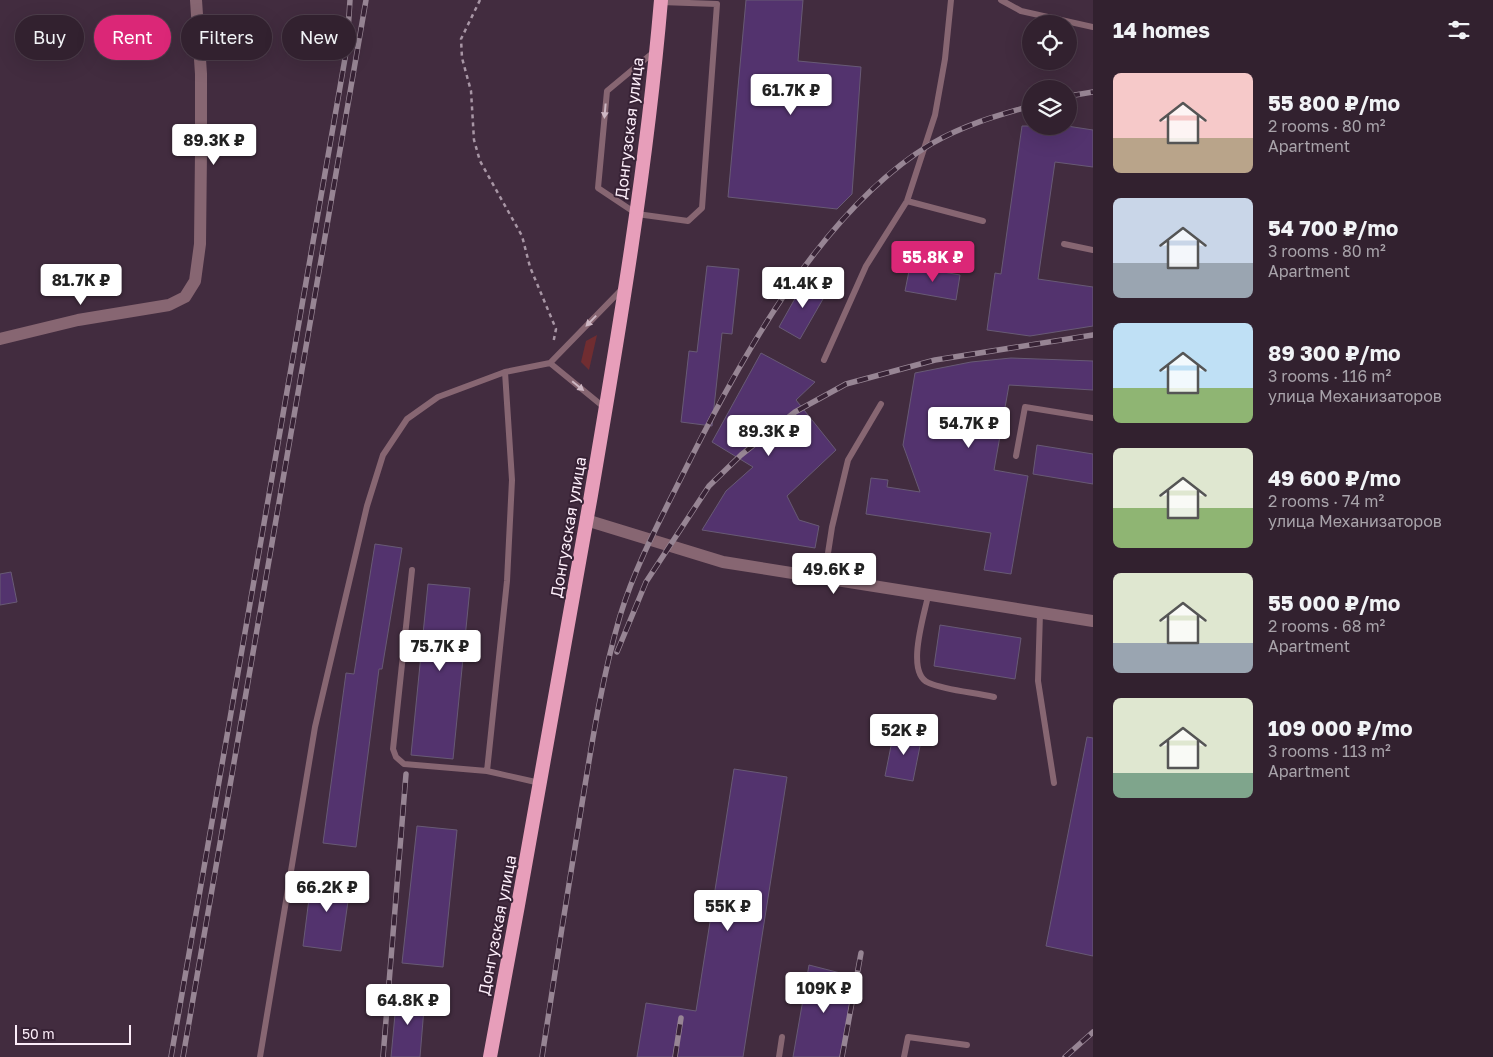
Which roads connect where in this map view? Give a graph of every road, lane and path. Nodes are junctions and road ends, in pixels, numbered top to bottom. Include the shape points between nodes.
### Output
1 (196, 0) edge
2 (480, 0) edge
3 (951, 0) edge
4 (1001, 0) edge
5 (661, 1) edge
6 (1093, 27) edge
7 (656, 50) junction
8 (907, 201) junction
9 (636, 214) junction
10 (983, 221) dead end
11 (1064, 244) dead end
12 (1093, 250) edge
13 (625, 286) junction
14 (0, 339) edge
15 (824, 360) dead end
16 (550, 363) junction
17 (505, 372) junction
18 (882, 404) dead end
19 (606, 408) junction
20 (1093, 418) edge
21 (1016, 456) dead end
22 (586, 520) junction
23 (412, 570) dead end
24 (824, 579) junction
25 (928, 596) junction
26 (1040, 613) junction
27 (1093, 621) edge
28 (994, 697) dead end
29 (487, 771) junction
30 (1054, 782) dead end
31 (541, 784) junction
32 (782, 1037) dead end
33 (967, 1045) dead end
34 (260, 1057) edge
35 (490, 1057) edge
36 (779, 1057) edge
37 (904, 1057) edge

1 - 14 street via 201,74 200,244 195,281 185,297 169,305 78,320
2 - 16 path via 461,39 462,58 471,91 474,140 480,161 522,236 530,267 556,329
3 - 8 lane via 935,115
4 - 6 lane via 1021,10
5 - 7 highway, Донгузская улица
5 - 9 lane via 717,4 702,208 688,221
7 - 9 highway, Донгузская улица via 649,129
7 -> 9 lane via 607,91 598,188
8 - 10 lane
8 - 15 lane via 866,266
9 - 13 highway, Донгузская улица
11 - 12 lane
13 -> 16 lane
13 - 19 highway, Донгузская улица
16 - 17 lane
16 -> 19 lane
17 - 29 lane via 511,489 507,581
17 - 34 lane via 438,397 407,419 383,455 364,516 315,728
18 - 24 lane via 848,460
19 - 22 highway, Донгузская улица
20 - 21 lane via 1025,407
22 - 24 street via 723,562
22 - 31 highway, Донгузская улица
23 - 29 lane via 393,748 396,757 404,764
24 - 25 street
25 - 26 street
25 - 28 lane via 916,662 919,676 928,683
26 - 27 street
26 - 30 lane via 1038,681
29 - 31 lane
31 - 35 highway, Донгузская улица
32 - 36 lane
33 - 37 lane via 908,1037

